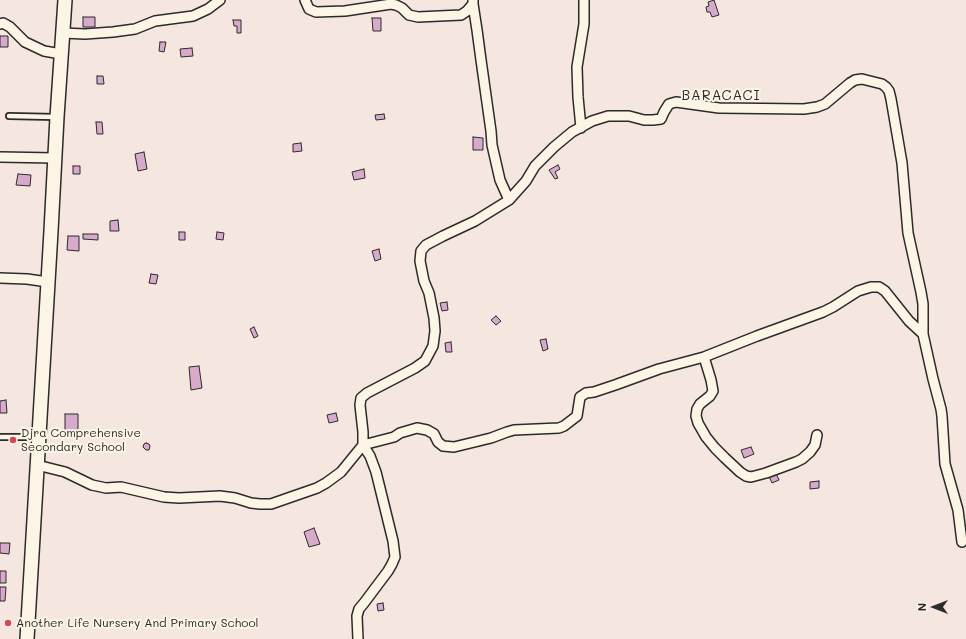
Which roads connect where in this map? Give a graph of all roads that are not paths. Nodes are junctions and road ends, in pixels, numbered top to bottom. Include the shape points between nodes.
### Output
1 (65, 0) edge
2 (220, 0) edge
3 (305, 0) edge
4 (584, 0) edge
5 (473, 2) edge
6 (0, 24) edge
7 (63, 33) junction
8 (61, 54) junction
9 (9, 116) dead end
10 (57, 117) junction
11 (580, 128) junction
12 (0, 157) edge
13 (55, 158) junction
14 (509, 200) junction
15 (0, 278) edge
16 (48, 282) junction
17 (923, 334) junction
18 (704, 357) junction
19 (817, 435) dead end
20 (0, 437) edge
21 (39, 437) junction
22 (363, 446) junction
23 (37, 464) junction
24 (962, 542) dead end
25 (27, 639) edge
26 (358, 639) edge

1 - 7 main road
2 - 7 street via 208,10 193,16 155,21 135,29 85,34
3 - 5 street via 309,9 316,12 391,4 402,8 409,15 418,17 461,15
4 - 11 street via 584,24 577,67
5 - 14 street via 492,145 500,180
6 - 8 street via 10,27 24,42 44,51
7 - 8 main road
8 - 10 main road
9 - 10 lane
10 - 13 main road
11 - 14 street via 554,147 535,166
11 - 17 street via 608,116 661,119 669,104 676,102 719,108 804,109 825,104 855,80 862,79 882,84 889,91 902,163 908,233 923,304
12 - 13 street
13 - 16 main road
14 - 22 street via 475,222 426,245 421,251 420,261 434,318 433,346 425,361 361,398
15 - 16 street
16 - 21 main road
17 - 18 street via 885,291 879,287 871,287 858,291 823,312
17 - 24 street via 941,408 945,464 958,510
18 - 19 street via 713,391 697,409 698,423 715,448 740,472 751,477 766,474 802,459 815,445
18 - 22 street via 586,393 580,397 577,416 559,428 514,430 454,447 443,446 434,434 417,428
20 - 21 lane
21 - 23 main road
22 - 23 street via 341,472 326,483 271,504 220,496 164,497 120,487 106,488
22 - 26 street via 376,472 394,541 395,557 388,571 359,609
23 - 25 main road

